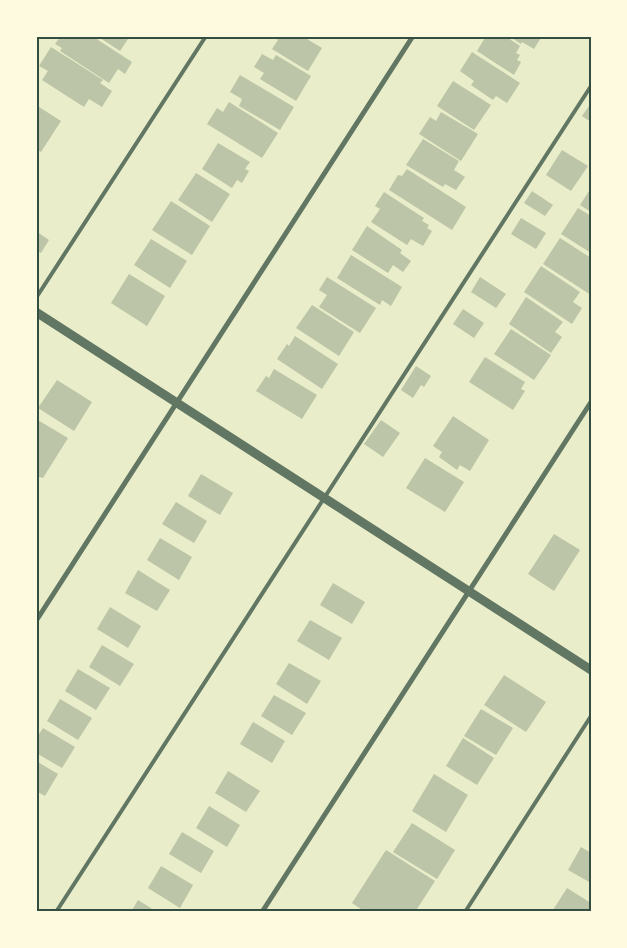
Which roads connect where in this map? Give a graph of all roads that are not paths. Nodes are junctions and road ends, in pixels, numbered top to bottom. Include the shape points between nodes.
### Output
1 (206, 36) edge
2 (413, 36) edge
3 (591, 86) edge
4 (36, 298) edge
5 (36, 312) edge
6 (591, 402) edge
7 (177, 403) junction
8 (324, 497) junction
9 (469, 591) junction
10 (36, 621) edge
11 (591, 670) edge
12 (591, 716) edge
13 (56, 912) edge
14 (262, 912) edge
15 (465, 912) edge

1 - 4 lane
2 - 7 street
3 - 8 lane
5 - 7 street
6 - 9 street
7 - 8 street
7 - 10 street
8 - 9 street
8 - 13 lane
9 - 11 street
9 - 14 street
12 - 15 lane

